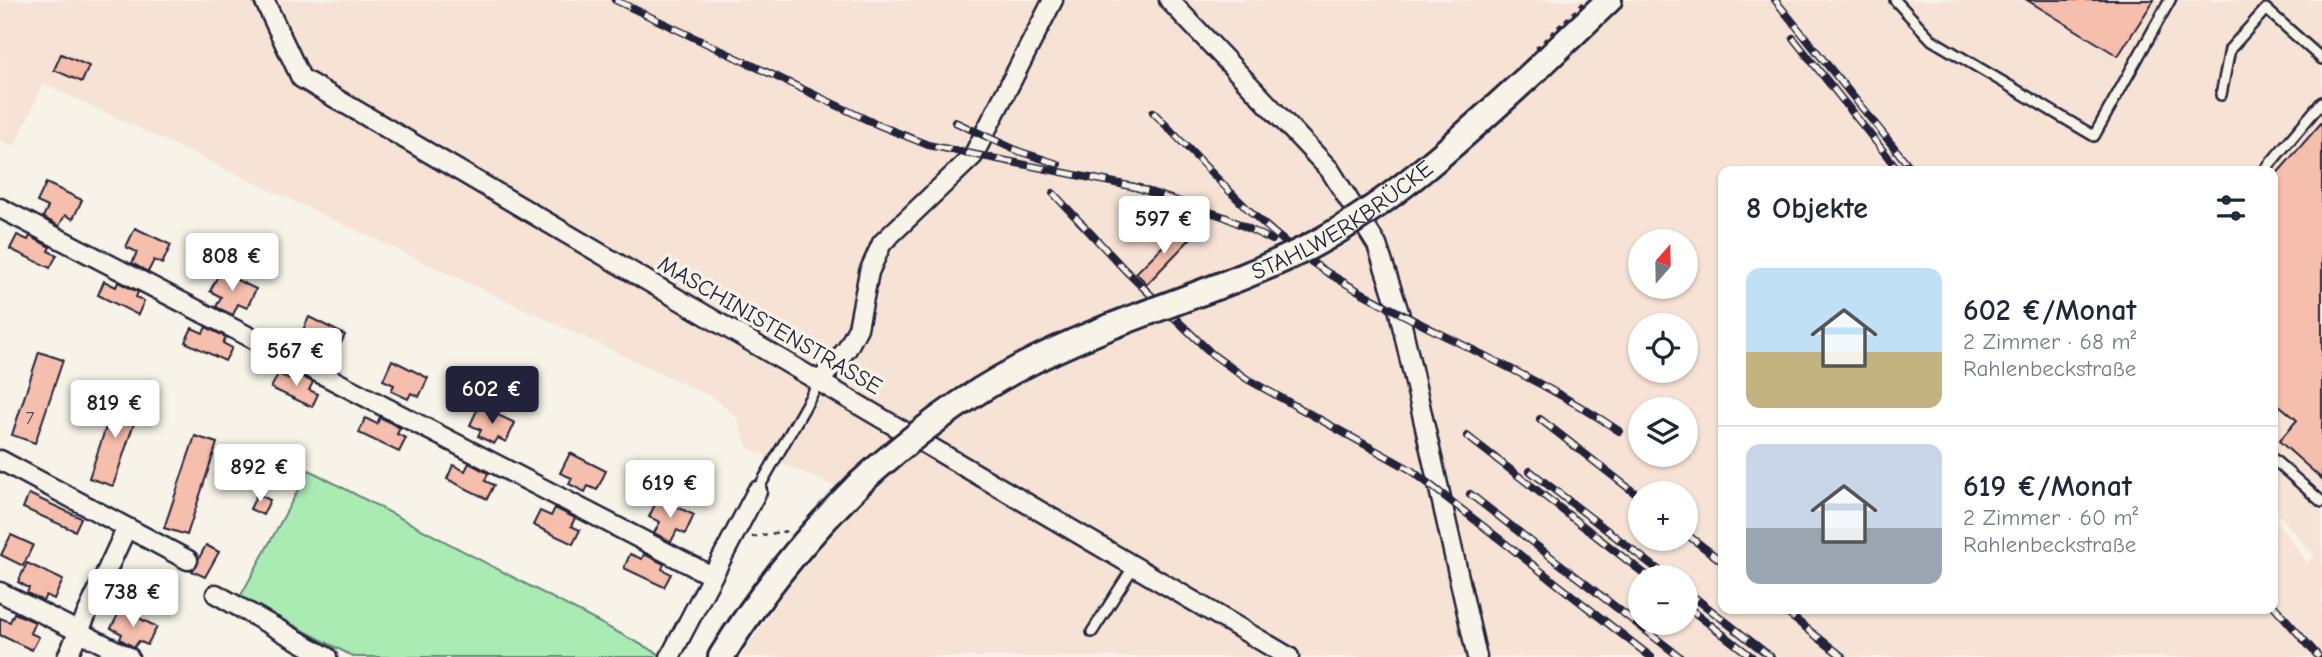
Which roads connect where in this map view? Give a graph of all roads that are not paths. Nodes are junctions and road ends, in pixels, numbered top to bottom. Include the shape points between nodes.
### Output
1 (264, 0) edge
2 (1053, 0) edge
3 (1169, 0) edge
4 (1609, 0) edge
5 (1895, 0) edge
6 (2170, 0) edge
7 (2322, 59) edge
8 (2221, 95) dead end
9 (2322, 102) edge
10 (2268, 166) edge
11 (0, 208) edge
12 (819, 382) junction
13 (0, 460) edge
14 (2278, 463) edge
15 (757, 491) joint
16 (2322, 502) edge
17 (126, 530) junction
18 (188, 560) dead end
19 (1134, 566) junction
20 (712, 576) junction
21 (0, 592) edge
22 (216, 594) dead end
23 (78, 631) junction
24 (1092, 632) dead end
25 (66, 657) edge
26 (129, 657) edge
27 (327, 657) edge
28 (670, 657) edge
29 (721, 657) edge
30 (1289, 657) edge
31 (1477, 657) edge

1 - 12 street, MASCHINISTENSTRASSE via 301,78
2 - 12 street via 973,156 882,243 869,272 858,328
3 - 31 street via 1330,170 1377,246 1399,312
4 - 29 main road, STAHLWERKBRÜCKE, bridge via 1462,137 1377,206 1308,247 1248,275 1021,366 905,443 813,530 744,619
5 - 6 lane via 1932,40 2094,136
7 - 8 lane via 2266,9 2230,49
9 - 10 lane
11 - 20 street
12 - 15 lane
12 - 19 street, MASCHINISTENSTRASSE
13 - 17 street
14 - 16 lane
15 - 20 street
17 - 18 street
17 - 23 street
19 - 24 lane
19 - 30 street, MASCHINISTENSTRASSE
20 - 28 street
21 - 23 street
22 - 27 street
23 - 25 street
23 - 26 street

